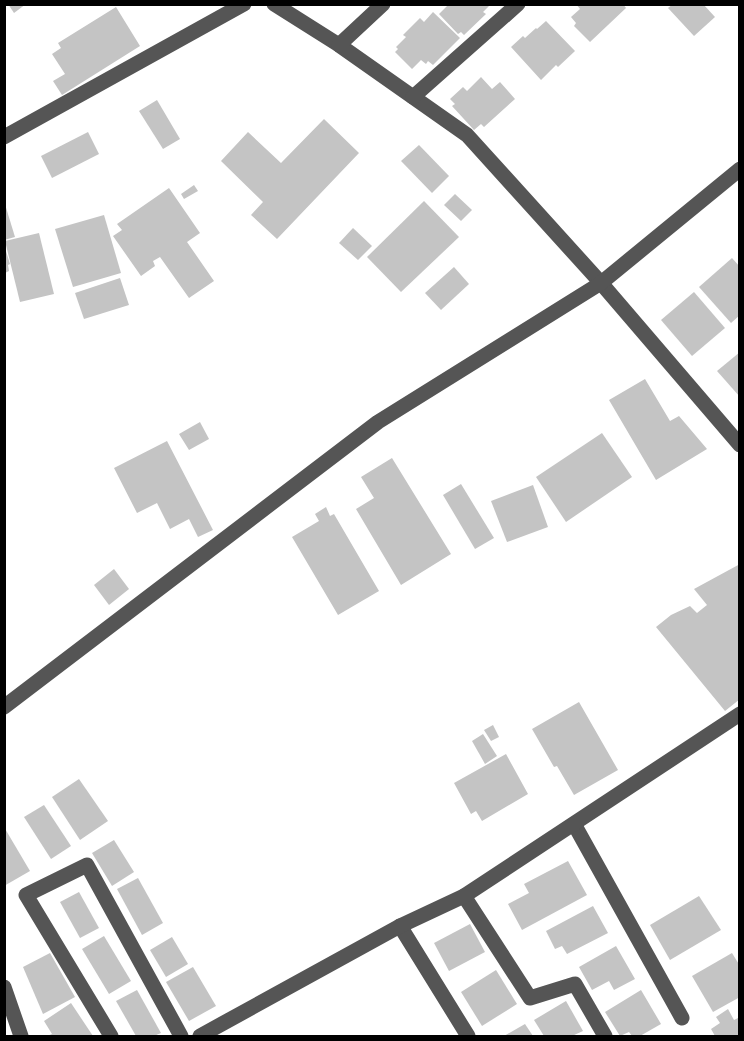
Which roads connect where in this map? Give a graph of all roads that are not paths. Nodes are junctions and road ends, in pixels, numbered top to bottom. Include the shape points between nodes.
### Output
1 (244, 4) edge
2 (274, 4) edge
3 (383, 4) edge
4 (518, 4) edge
5 (339, 45) junction
6 (413, 97) junction
7 (4, 137) edge
8 (740, 169) edge
9 (601, 283) junction
10 (738, 438) edge
11 (4, 707) edge
12 (740, 714) edge
13 (573, 824) junction
14 (465, 896) junction
15 (400, 926) junction
16 (4, 987) edge
17 (682, 1018) dead end
18 (21, 1036) edge
19 (111, 1036) edge
20 (181, 1036) edge
21 (200, 1036) edge
22 (468, 1036) edge
23 (604, 1036) edge

1 - 7 street
2 - 5 street
3 - 5 street
4 - 6 street
5 - 6 street
6 - 9 street via 467,135
8 - 9 street
9 - 10 street
9 - 11 street via 378,422
12 - 13 street
13 - 14 street
13 - 17 street
14 - 15 street
14 - 23 street via 530,998 575,984
15 - 21 street
15 - 22 street
16 - 18 street
19 - 20 street via 26,895 87,865

